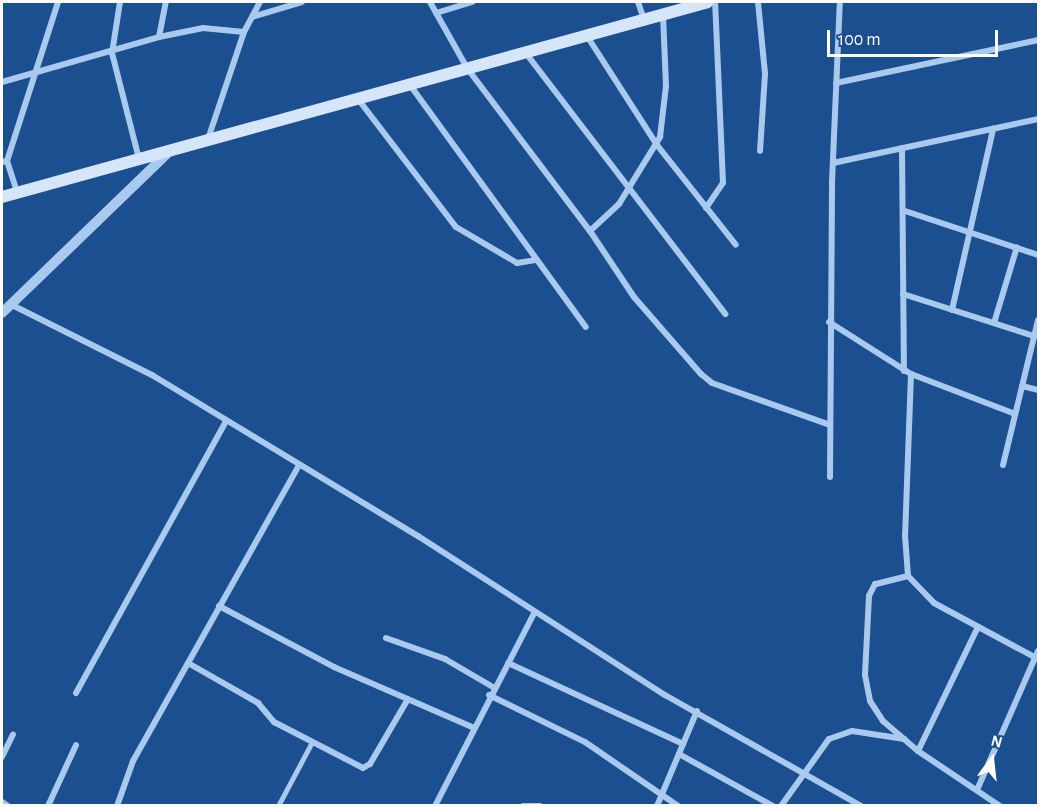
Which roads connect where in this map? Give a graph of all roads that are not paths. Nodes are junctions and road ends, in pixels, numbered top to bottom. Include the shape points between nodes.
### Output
1 (58, 2) edge
2 (120, 2) edge
3 (166, 2) edge
4 (260, 2) edge
5 (302, 2) edge
6 (430, 2) edge
7 (472, 2) edge
8 (638, 2) edge
9 (708, 2) edge
10 (715, 2) edge
11 (758, 2) edge
12 (840, 2) edge
13 (436, 13) junction
14 (663, 14) junction
15 (252, 17) junction
16 (644, 19) junction
17 (244, 32) junction
18 (586, 35) junction
19 (159, 37) junction
20 (1038, 40) edge
21 (525, 52) junction
22 (112, 53) junction
23 (467, 68) junction
24 (34, 73) junction
25 (2, 82) edge
26 (836, 83) junction
27 (409, 84) junction
28 (358, 98) junction
29 (1038, 119) edge
30 (993, 129) junction
31 (208, 140) junction
32 (657, 145) junction
33 (902, 148) junction
34 (171, 150) junction
35 (760, 151) dead end
36 (139, 159) junction
37 (4, 161) edge
38 (833, 163) junction
39 (629, 190) junction
40 (17, 192) junction
41 (2, 197) edge
42 (706, 208) junction
43 (905, 211) junction
44 (590, 231) junction
45 (970, 231) junction
46 (736, 245) dead end
47 (1017, 248) junction
48 (1038, 255) edge
49 (537, 260) junction
50 (903, 294) junction
51 (12, 305) junction
52 (952, 310) junction
53 (2, 313) edge
54 (725, 314) dead end
55 (830, 322) junction
56 (994, 323) junction
57 (1038, 323) edge
58 (586, 327) dead end
59 (1035, 336) junction
60 (904, 370) junction
61 (911, 374) junction
62 (1022, 386) junction
63 (1038, 390) edge
64 (1015, 414) junction
65 (226, 421) junction
66 (830, 425) junction
67 (1003, 465) dead end
68 (298, 467) junction
69 (830, 477) dead end
70 (908, 576) junction
71 (219, 606) junction
72 (534, 613) junction
73 (978, 627) junction
74 (386, 638) dead end
75 (1037, 656) edge
76 (188, 663) junction
77 (508, 663) junction
78 (493, 687) junction
79 (76, 693) dead end
80 (489, 695) junction
81 (408, 699) junction
82 (697, 711) junction
83 (474, 728) junction
84 (13, 734) dead end
85 (905, 739) junction
86 (312, 742) junction
87 (683, 744) junction
88 (75, 745) dead end
89 (918, 750) junction
90 (679, 754) junction
91 (2, 757) edge
92 (802, 775) junction
93 (977, 790) junction
94 (661, 795) junction
95 (2, 802) edge
96 (8, 806) edge
97 (48, 806) edge
98 (117, 806) edge
99 (278, 806) edge
100 (435, 806) edge
101 (523, 806) edge
102 (540, 806) edge
103 (657, 806) edge
104 (678, 806) edge
105 (773, 806) edge
106 (781, 806) edge
107 (861, 806) edge
108 (1000, 806) edge

1 - 24 street
2 - 22 street
3 - 19 street
4 - 15 street
5 - 15 street
6 - 13 street
7 - 13 street
8 - 16 street
9 - 14 main road
10 - 42 street via 723,183
11 - 35 street via 765,74
12 - 26 street
13 - 23 street
14 - 16 main road
14 - 32 street via 666,86
15 - 17 street
16 - 18 main road
17 - 19 street via 203,28
17 - 31 street
18 - 21 main road
18 - 32 street
19 - 22 street
20 - 26 street
21 - 23 main road
21 - 39 street
22 - 24 street
22 - 36 street
23 - 27 main road
23 - 44 street
24 - 25 street
24 - 37 street
26 - 38 street
27 - 28 main road
27 - 49 street
28 - 31 main road
28 - 49 street via 456,227 518,263
29 - 30 street
30 - 33 street
30 - 45 street
31 - 34 main road
32 - 39 street
32 - 42 street
33 - 38 street
33 - 43 street
34 - 36 main road
34 - 51 street
36 - 40 main road
37 - 40 street
38 - 55 street
39 - 44 street
39 - 54 street
40 - 41 main road
42 - 46 street
43 - 45 street
43 - 50 street
44 - 66 street via 634,297 706,379
45 - 47 street
45 - 52 street
47 - 48 street
47 - 56 street
49 - 58 street
50 - 52 street
50 - 60 street
51 - 53 street
51 - 65 street via 152,375
52 - 56 street
55 - 60 street
55 - 66 street
56 - 59 street
57 - 59 street
59 - 62 street
60 - 61 street
61 - 64 street
61 - 70 street via 905,535
62 - 63 street
62 - 64 street
64 - 67 street
65 - 68 street
65 - 79 street
66 - 69 street
68 - 71 street
68 - 72 street via 418,536
70 - 73 street via 934,603
70 - 85 street via 875,584 869,596 865,675 876,712
71 - 76 street
71 - 81 street via 334,667
72 - 77 street
72 - 82 street
73 - 75 street
73 - 89 street
74 - 78 street via 445,659
75 - 93 street
76 - 86 street via 258,703 274,722
76 - 98 street via 129,768
77 - 78 street
77 - 87 street
78 - 80 street
80 - 83 street
80 - 94 street via 585,742
81 - 83 street
81 - 86 street via 367,767
82 - 87 street
82 - 92 street
83 - 100 street
84 - 91 street
85 - 89 street
85 - 92 street via 847,731 825,742
86 - 99 lane
87 - 90 street
88 - 97 street
89 - 93 street
90 - 94 street
90 - 105 street
92 - 106 street
92 - 107 street
93 - 108 street
94 - 103 street
94 - 104 street
95 - 96 street
101 - 102 street

